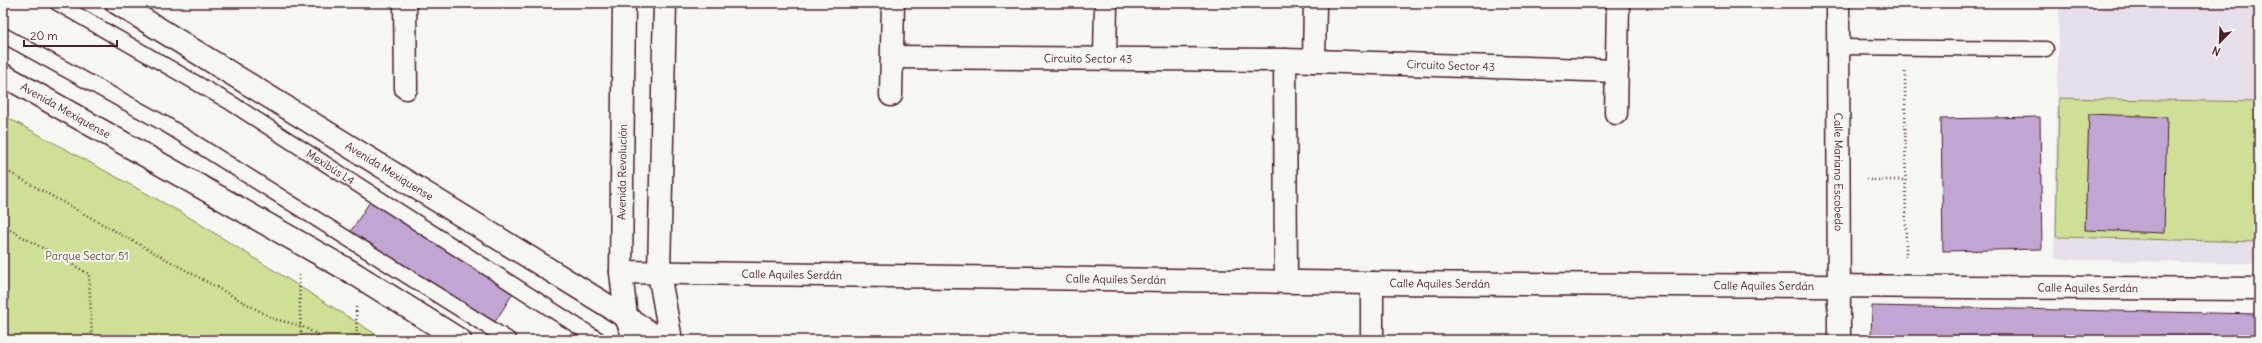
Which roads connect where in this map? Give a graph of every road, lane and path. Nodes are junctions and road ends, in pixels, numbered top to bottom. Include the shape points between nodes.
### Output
1 (57, 3) edge
2 (117, 3) edge
3 (405, 3) edge
4 (624, 3) edge
5 (665, 3) edge
6 (893, 3) edge
7 (1106, 3) edge
8 (1315, 3) edge
9 (1618, 3) edge
10 (1838, 3) edge
11 (3, 35) edge
12 (1839, 47) junction
13 (1905, 47) junction
14 (2046, 49) dead end
15 (892, 57) junction
16 (1106, 57) junction
17 (1285, 60) junction
18 (1314, 61) junction
19 (1617, 71) junction
20 (3, 75) edge
21 (406, 88) dead end
22 (891, 95) dead end
23 (1616, 113) dead end
24 (3, 169) edge
25 (1839, 180) junction
26 (1906, 180) junction
27 (3, 226) edge
28 (298, 242) junction
29 (621, 272) junction
30 (659, 273) junction
31 (1286, 280) junction
32 (1372, 283) junction
33 (1907, 287) junction
34 (1839, 288) junction
35 (2259, 289) edge
36 (626, 317) junction
37 (301, 326) junction
38 (92, 340) edge
39 (301, 340) edge
40 (328, 340) edge
41 (460, 340) edge
42 (509, 340) edge
43 (599, 340) edge
44 (635, 340) edge
45 (661, 340) edge
46 (671, 340) edge
47 (1372, 340) edge
48 (1839, 340) edge

1 - 43 lane, Mexibús L4 via 230,103
2 - 36 street, Avenida Mexiquense
3 - 21 street
4 - 29 street, Avenida Revolución
5 - 30 street
6 - 15 street
7 - 16 street
8 - 18 street
9 - 19 street
10 - 12 street, Calle Mariano Escobedo
11 - 42 lane via 165,124
12 - 13 lane
12 - 25 street, Calle Mariano Escobedo
13 - 14 lane
13 - 26 path
15 - 16 street, Circuito Sector 43
15 - 22 street
16 - 17 street, Circuito Sector 43
17 - 18 street, Circuito Sector 43
17 - 31 street
18 - 19 street, Circuito Sector 43
19 - 23 street
20 - 28 street, Avenida Mexiquense
24 - 37 path via 274,319
25 - 26 path
25 - 34 street, Calle Mariano Escobedo
26 - 33 path
27 - 38 path via 89,274
28 - 37 path
28 - 41 street, Avenida Mexiquense via 355,274
29 - 30 street, Calle Aquiles Serdán
29 - 36 street, Avenida Revolución
30 - 31 street, Calle Aquiles Serdán
30 - 46 street
31 - 32 street, Calle Aquiles Serdán
32 - 34 street, Calle Aquiles Serdán
32 - 47 street
33 - 34 street, Calle Aquiles Serdán
33 - 35 street, Calle Aquiles Serdán
34 - 48 street, Calle Mariano Escobedo
36 - 44 street, Avenida Revolución
36 - 45 street, Avenida Mexiquense
37 - 39 path
37 - 40 path

